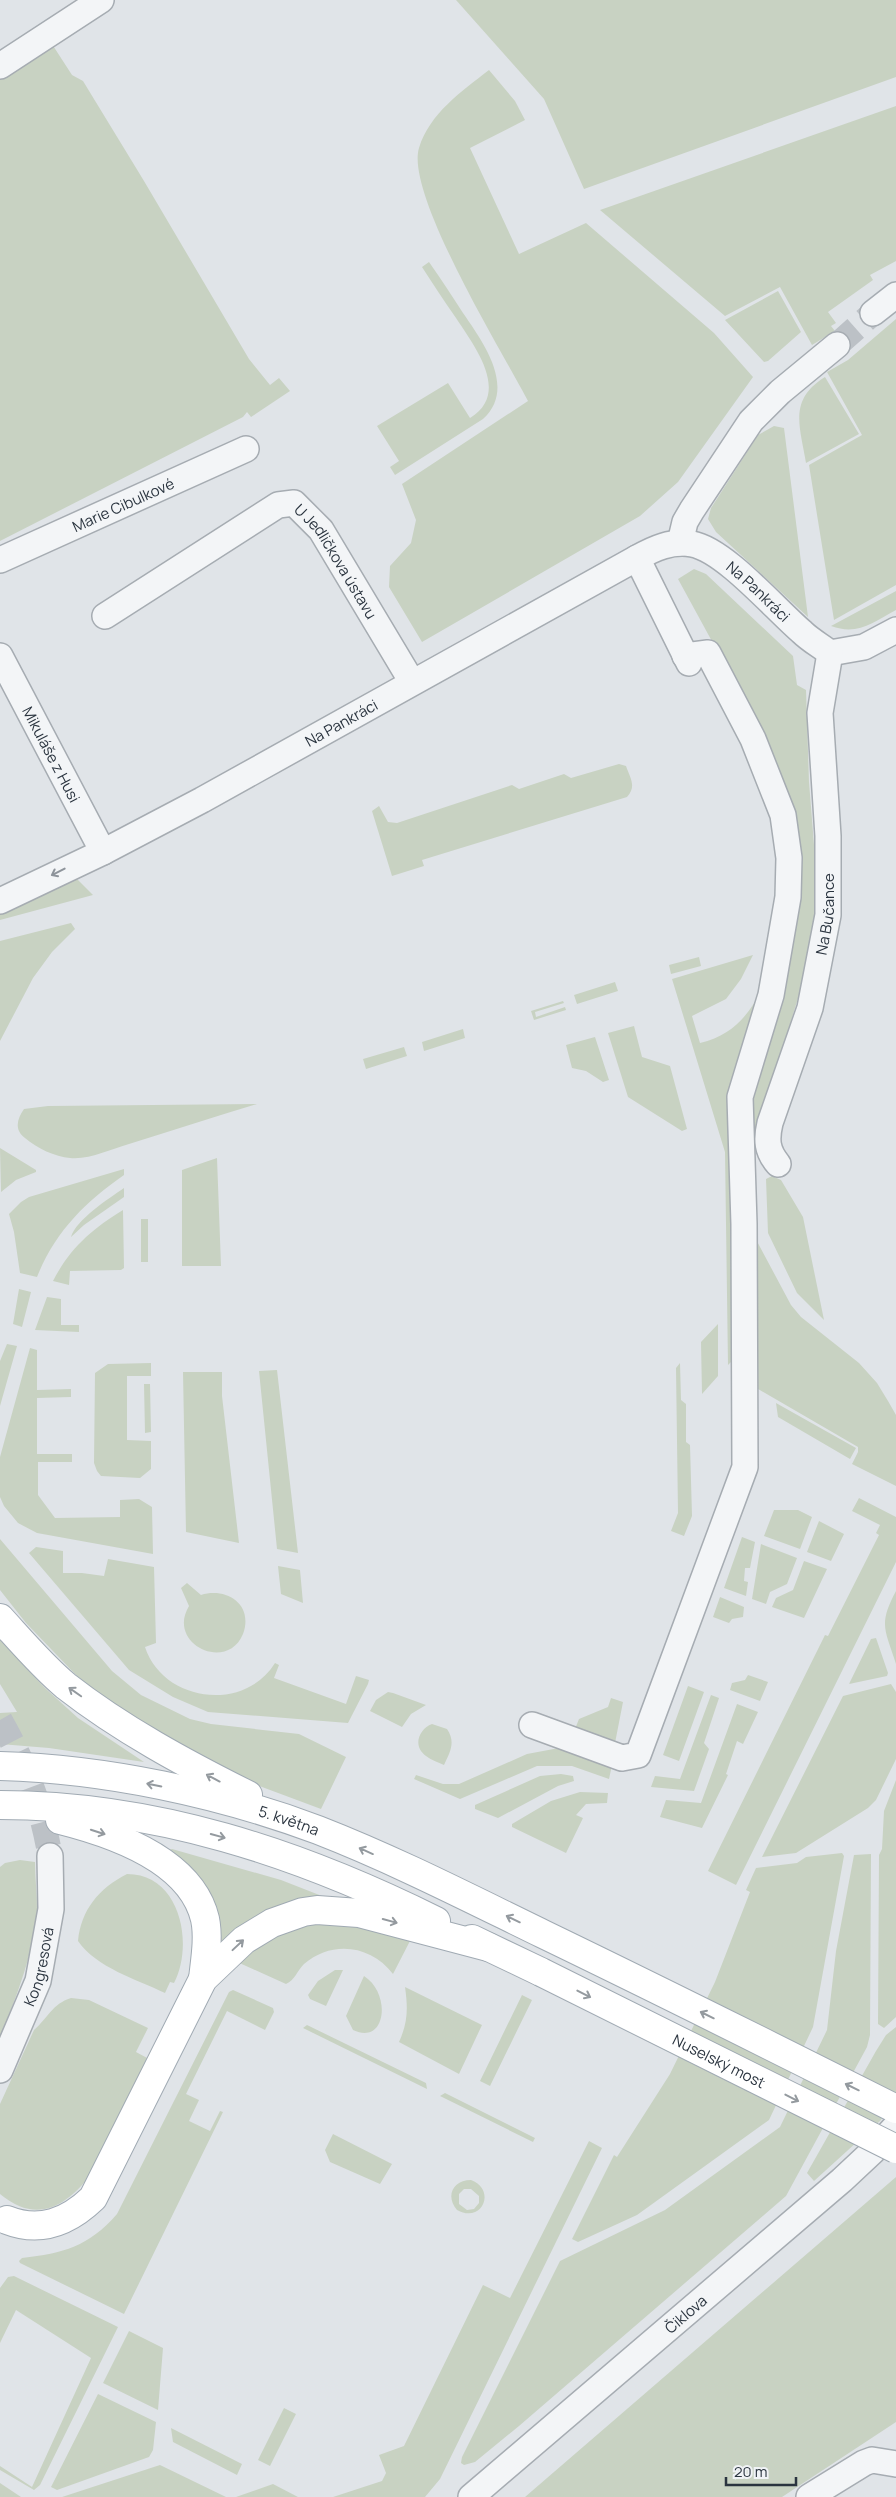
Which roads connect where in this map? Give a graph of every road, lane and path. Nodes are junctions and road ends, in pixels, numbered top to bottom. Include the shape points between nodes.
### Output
1 (101, 0) edge
2 (0, 66) edge
3 (896, 296) edge
4 (873, 313) tunnel mouth
5 (837, 345) tunnel mouth
6 (246, 449) dead end
7 (680, 543) junction
8 (637, 558) junction
9 (0, 560) edge
10 (105, 616) dead end
11 (896, 630) edge
12 (830, 653) junction
13 (0, 656) edge
14 (412, 682) junction
15 (103, 852) junction
16 (0, 901) edge
17 (778, 1164) dead end
18 (0, 1618) edge
19 (532, 1725) dead end
20 (0, 1766) edge
21 (0, 1807) edge
22 (319, 1831) junction
23 (50, 1856) tunnel mouth
24 (488, 1947) junction
25 (199, 1988) junction
26 (0, 2070) edge
27 (896, 2109) edge
28 (896, 2126) edge
29 (896, 2150) edge
30 (2, 2223) edge
31 (896, 2464) edge
32 (471, 2497) edge
33 (808, 2497) edge

1 - 2 street
3 - 4 street
5 - 7 street via 780,392 747,428 692,510
6 - 9 street, Marie Cibulkové
7 - 8 street, Na Pankráci via 654,549
7 - 12 street, Na Pankráci via 700,546 721,557 804,634
8 - 14 street, Na Pankráci
8 - 19 street via 687,659 708,653 753,739 783,815 788,897 778,962 740,1097 745,1467 638,1755 622,1758
10 - 14 street, U Jedličkova ústavu via 278,504 294,503 321,530
11 - 12 street via 864,647
12 - 17 street, Na Bučance via 820,713 828,836 828,915 810,1008 770,1123 769,1152
13 - 15 street, Mikuláše z Husi
14 - 15 street, Na Pankráci
15 -> 16 street, Na Pankráci
22 -> 18 main road via 210,1776 126,1727 67,1686
22 -> 20 main road, 5. května via 189,1792 67,1771
21 -> 24 main road via 44,1807 120,1814 239,1841 356,1882
21 -> 25 main road via 63,1821 110,1836 140,1849 173,1870 194,1894 204,1918 206,1930
27 -> 22 main road, 5. května via 557,1940
23 - 26 street, Kongresová via 50,1909 40,1972
25 -> 24 main road via 244,1940 287,1917 317,1910 359,1913
24 -> 29 main road, Nuselský most, bridge
25 - 30 main road via 93,2198 75,2214 55,2223 31,2226
28 - 32 street, Čiklova via 842,2180
31 - 33 street via 872,2460

